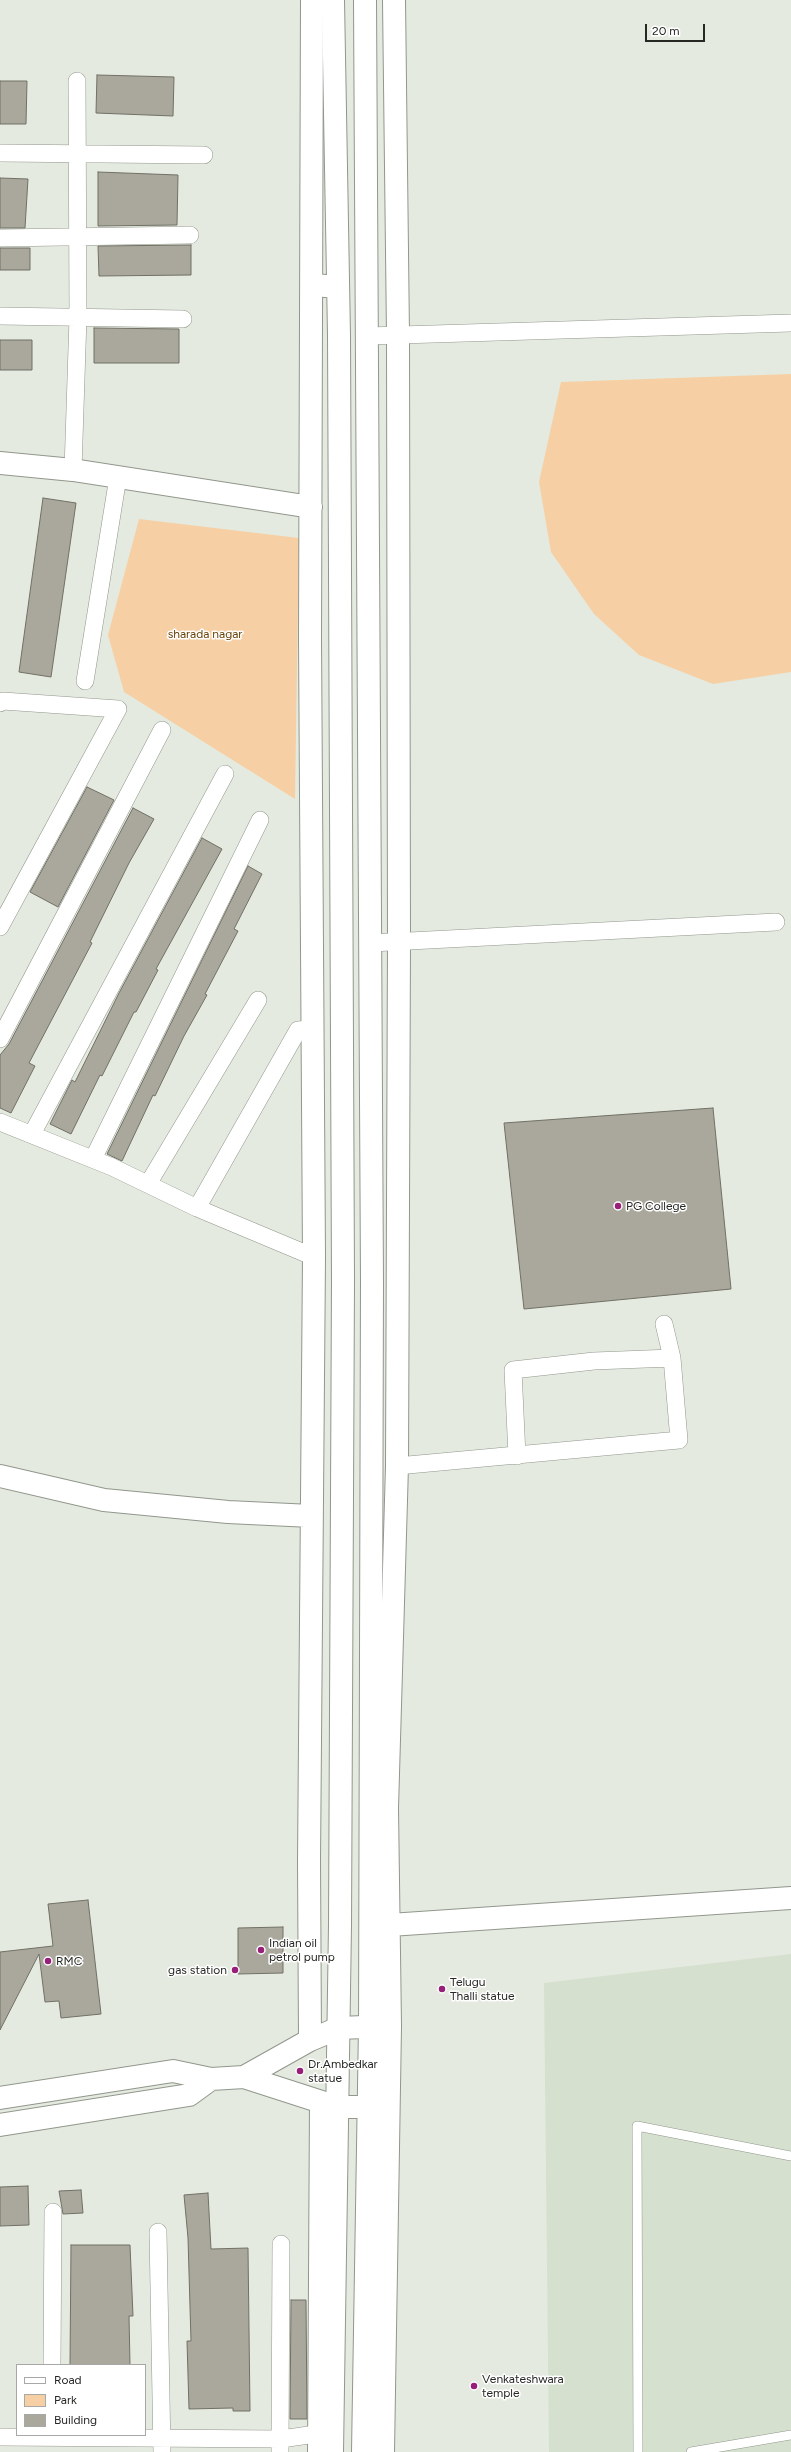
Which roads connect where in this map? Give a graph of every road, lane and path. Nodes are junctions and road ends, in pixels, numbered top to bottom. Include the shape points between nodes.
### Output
1 (312, 0) edge
2 (333, 0) edge
3 (365, 0) edge
4 (394, 0) edge
5 (77, 81) dead end
6 (0, 153) edge
7 (77, 154) junction
8 (204, 155) dead end
9 (190, 235) dead end
10 (77, 236) junction
11 (0, 238) edge
12 (312, 285) junction
13 (338, 287) junction
14 (0, 316) edge
15 (78, 317) junction
16 (183, 319) dead end
17 (791, 322) edge
18 (398, 335) junction
19 (368, 336) junction
20 (0, 463) edge
21 (73, 470) junction
22 (118, 477) junction
23 (311, 507) junction
24 (85, 681) dead end
25 (0, 703) edge
26 (162, 730) dead end
27 (225, 774) dead end
28 (260, 820) dead end
29 (776, 922) dead end
30 (0, 927) edge
31 (400, 942) junction
32 (371, 943) junction
33 (258, 1000) dead end
34 (312, 1029) junction
35 (0, 1039) edge
36 (0, 1122) edge
37 (32, 1134) junction
38 (93, 1159) junction
39 (148, 1184) junction
40 (197, 1208) junction
41 (314, 1256) junction
42 (664, 1324) dead end
43 (672, 1358) junction
44 (517, 1456) junction
45 (397, 1466) junction
46 (0, 1476) edge
47 (311, 1516) junction
48 (378, 1808) junction
49 (791, 1898) edge
50 (379, 1926) junction
51 (380, 2026) junction
52 (339, 2028) junction
53 (310, 2040) junction
54 (244, 2077) junction
55 (211, 2079) junction
56 (0, 2098) edge
57 (329, 2104) junction
58 (379, 2107) junction
59 (0, 2125) edge
60 (791, 2156) edge
61 (53, 2212) dead end
62 (158, 2232) dead end
63 (281, 2244) dead end
64 (52, 2364) edge
65 (791, 2435) edge
66 (0, 2437) edge
67 (51, 2441) edge
68 (326, 2442) edge
69 (162, 2445) edge
70 (280, 2446) edge
71 (363, 2452) edge
72 (383, 2452) edge
73 (638, 2452) edge
74 (691, 2452) edge

1 - 12 main road
2 - 13 main road
3 - 19 main road
4 - 18 main road
5 - 7 street
6 - 7 street
7 - 8 street
7 - 10 street
9 - 10 street
10 - 11 street
10 - 15 street
12 - 13 main road
12 - 23 main road
13 - 52 main road via 342,974
14 - 15 street
15 - 16 street
15 - 21 street
17 - 18 street
18 - 19 street
18 - 31 main road
19 - 32 main road
20 - 21 main road
21 - 22 main road
22 - 23 main road
22 - 24 street
23 - 34 main road
25 - 30 street via 3,701 118,709
26 - 35 street
27 - 37 street
28 - 38 street
29 - 31 street
31 - 32 street
31 - 45 main road
32 - 48 main road via 370,1604
33 - 39 street
34 - 40 street via 298,1030
34 - 41 main road
36 - 37 street
37 - 38 street
38 - 39 street
39 - 40 street
40 - 41 street
41 - 47 main road
42 - 43 street
43 - 44 street via 679,1440
43 - 44 street via 594,1361 513,1370
44 - 45 street
45 - 48 main road via 394,1596
46 - 47 main road via 104,1500 228,1512
47 - 53 main road
48 - 50 main road
49 - 50 main road
50 - 51 main road
51 - 52 main road
51 - 58 main road
52 - 53 main road
52 - 57 main road
53 - 54 main road
54 - 55 main road
54 - 57 main road
55 - 56 main road via 173,2071
55 - 59 main road via 189,2095
57 - 58 main road
57 - 68 main road
58 - 71 main road
58 - 72 main road
60 - 73 lane via 637,2126
61 - 64 street
62 - 69 street
63 - 70 street
65 - 74 lane
66 - 67 street
67 - 69 street
68 - 70 street
69 - 70 street

